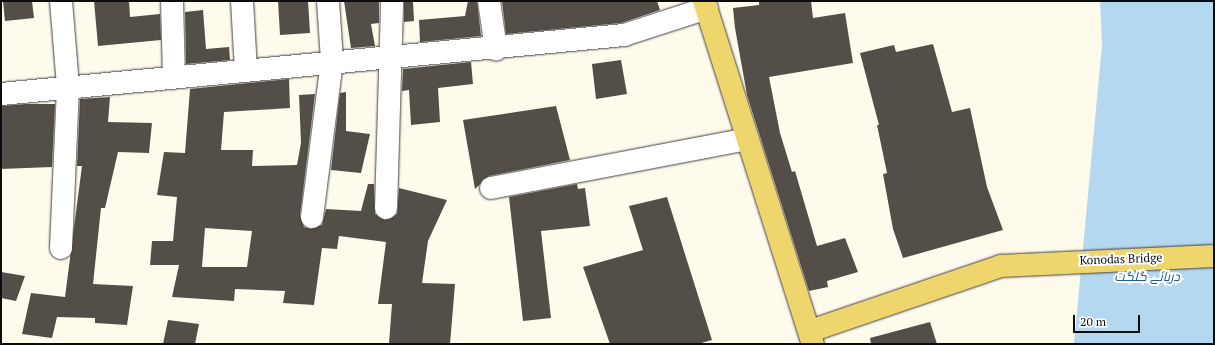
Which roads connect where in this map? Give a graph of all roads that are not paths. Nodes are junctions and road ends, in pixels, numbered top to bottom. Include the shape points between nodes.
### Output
1 (61, 1) edge
2 (172, 1) edge
3 (242, 1) edge
4 (328, 1) edge
5 (392, 1) edge
6 (489, 1) edge
7 (705, 5) edge
8 (496, 49) junction
9 (392, 56) junction
10 (332, 60) junction
11 (246, 70) junction
12 (174, 75) junction
13 (68, 86) junction
14 (1, 94) edge
15 (747, 139) junction
16 (491, 188) dead end
17 (386, 208) dead end
18 (312, 217) dead end
19 (61, 248) dead end
20 (1214, 256) edge
21 (812, 337) edge

1 - 13 street
2 - 12 street
3 - 11 street
4 - 10 street
5 - 9 street
6 - 8 street
7 - 8 street via 624,35
7 - 15 main road
8 - 9 street
9 - 10 street
9 - 17 street
10 - 11 street
10 - 18 street
11 - 12 street
12 - 13 street
13 - 14 street
13 - 19 street
15 - 16 street
15 - 21 main road
20 - 21 main road, Konodas Bridge via 1028,262 982,270

